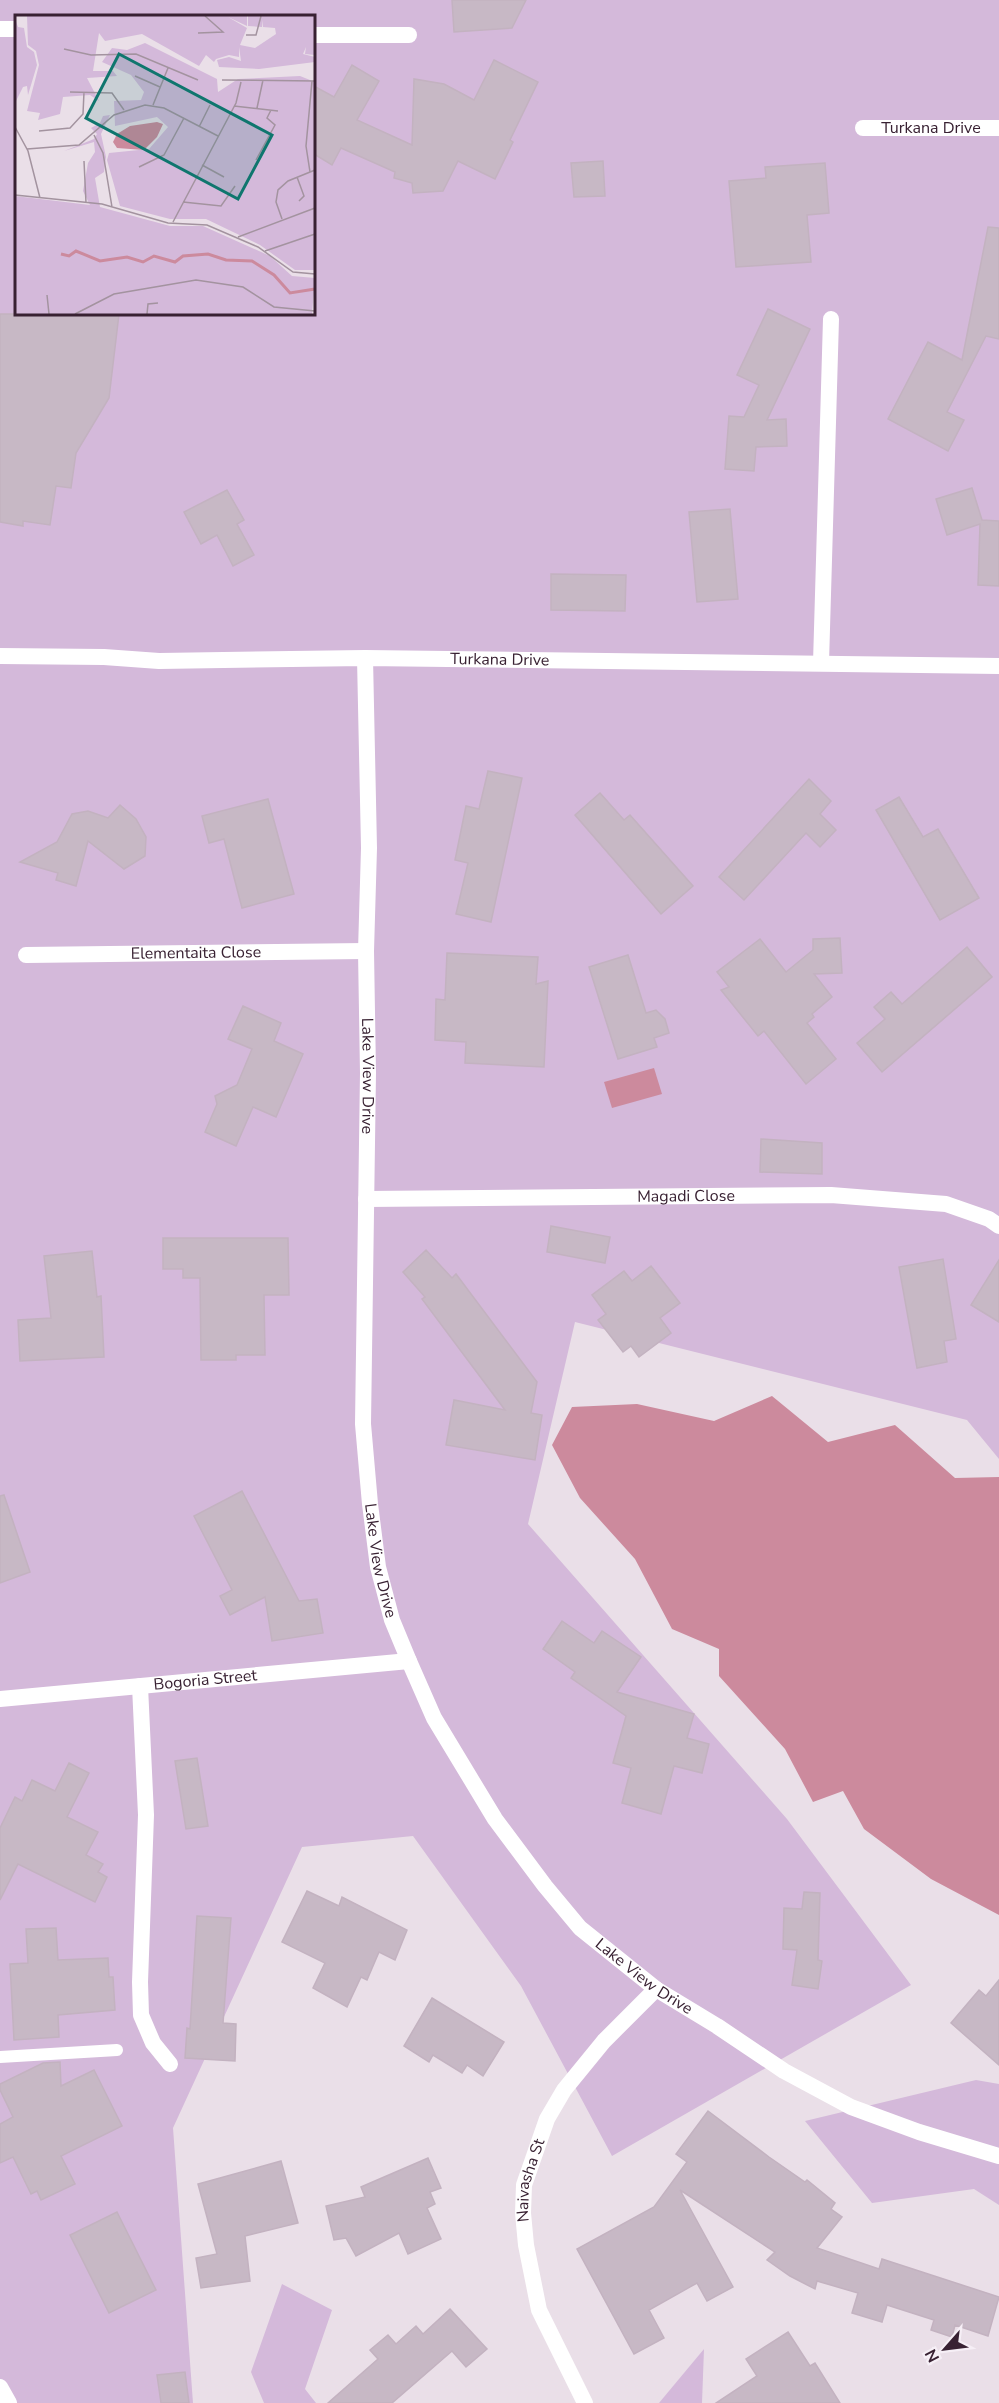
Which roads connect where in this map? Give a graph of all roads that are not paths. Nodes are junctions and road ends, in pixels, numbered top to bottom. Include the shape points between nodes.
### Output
1 (315, 35) edge
2 (409, 35) dead end
3 (863, 128) dead end
4 (999, 128) edge
5 (831, 319) dead end
6 (0, 656) edge
7 (365, 658) junction
8 (821, 663) junction
9 (999, 666) edge
10 (366, 951) junction
11 (26, 955) dead end
12 (366, 1199) junction
13 (999, 1226) edge
14 (409, 1661) junction
15 (140, 1686) junction
16 (0, 1699) edge
17 (656, 1989) junction
18 (117, 2050) dead end
19 (0, 2057) edge
20 (170, 2064) dead end
21 (999, 2156) edge
22 (0, 2387) edge
23 (9, 2403) edge
24 (585, 2403) edge

1 - 2 street
3 - 4 street, Turkana Drive
5 - 8 street
6 - 7 street, Turkana Drive via 159,661
7 - 8 street, Turkana Drive
7 - 10 street, Lake View Drive via 369,848
8 - 9 street, Turkana Drive
10 - 11 street, Elementaita Close
10 - 12 street, Lake View Drive
12 - 13 street, Magadi Close via 831,1195 946,1204
12 - 14 street, Lake View Drive via 363,1424 370,1504 378,1568 392,1620
14 - 15 street, Bogoria Street
14 - 17 street, Lake View Drive via 434,1718 459,1761 495,1819 545,1886 580,1928
15 - 16 street, Bogoria Street
15 - 20 street via 146,1815 141,2015 153,2043
17 - 21 street, Lake View Drive via 783,2071 851,2107
17 - 24 street, Naivasha St via 604,2041 564,2090 547,2119 524,2185 526,2245 539,2310
18 - 19 lane
22 - 23 street

